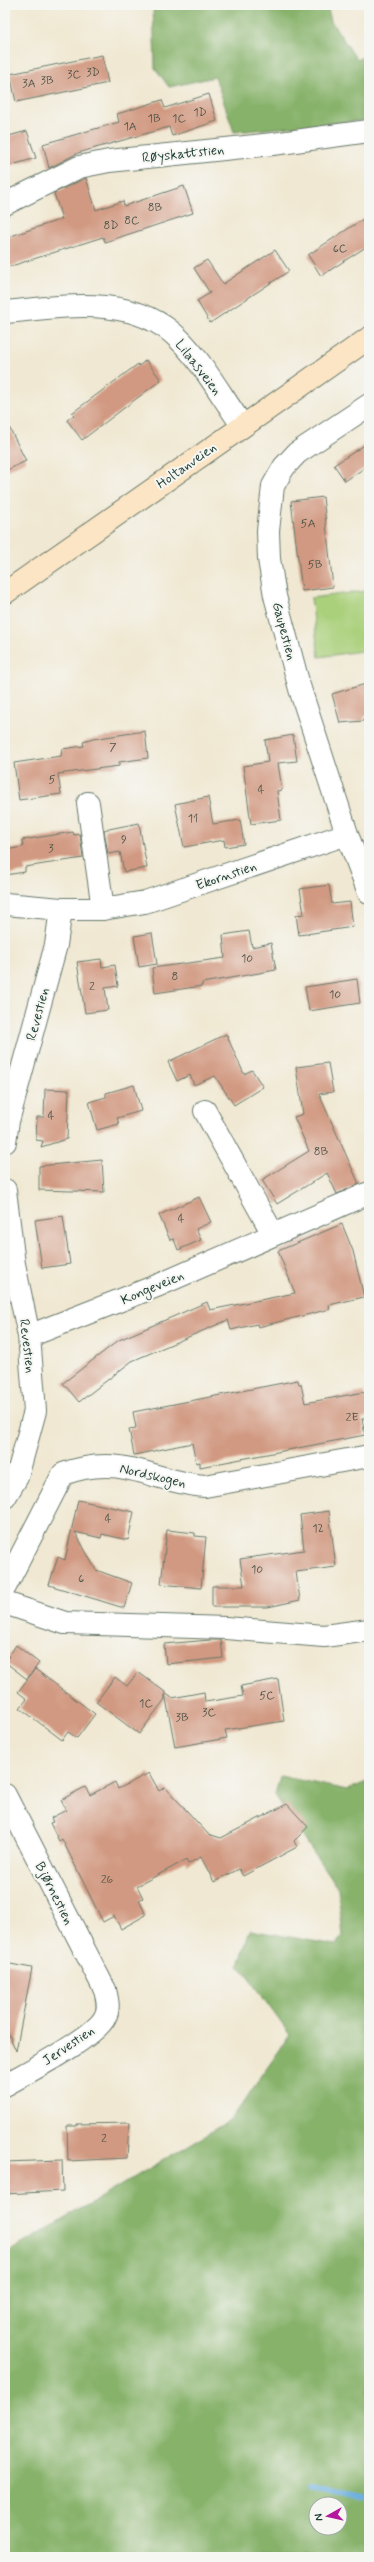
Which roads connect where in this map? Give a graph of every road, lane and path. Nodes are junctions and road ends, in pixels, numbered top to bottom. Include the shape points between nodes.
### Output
1 (369, 132) edge
2 (5, 204) edge
3 (5, 312) edge
4 (369, 338) edge
5 (369, 405) edge
6 (242, 425) junction
7 (5, 593) edge
8 (88, 804) dead end
9 (347, 834) junction
10 (369, 893) edge
11 (5, 904) edge
12 (61, 909) junction
13 (103, 909) junction
14 (205, 1111) dead end
15 (5, 1142) edge
16 (5, 1190) edge
17 (369, 1193) edge
18 (273, 1234) junction
19 (29, 1336) junction
20 (369, 1456) edge
21 (5, 1497) edge
22 (5, 1587) edge
23 (5, 1603) edge
24 (367, 1630) edge
25 (5, 1795) edge
26 (105, 1990) joint
27 (5, 2085) edge

1 - 2 street, Røyskattstien via 102,162 79,167
3 - 6 street, Lilaasveien via 98,306 121,308 152,320 179,338
4 - 6 main road, Holtanveien
5 - 9 street, Gaupestien via 297,453 284,467 273,486 268,531 269,559 275,596 302,696
6 - 7 main road, Holtanveien
8 - 13 street
9 - 10 street, Gaupestien
9 - 13 street, Ekornstien via 145,902
11 - 12 street, Ekornstien
12 - 13 street, Ekornstien
12 - 15 street, Revestien via 56,945 8,1121
14 - 18 street
16 - 19 street, Revestien via 14,1264
17 - 18 street, Kongeveien
18 - 19 street, Kongeveien via 159,1286
19 - 21 street, Revestien via 35,1411 17,1477
20 - 22 street, Nordskogen via 205,1486 190,1485 134,1468 111,1466 68,1472 57,1482
23 - 24 street via 65,1623 226,1628 324,1636
25 - 26 street, Bjørnestien
26 - 27 street, Jervestien via 108,2005 105,2018 92,2032

